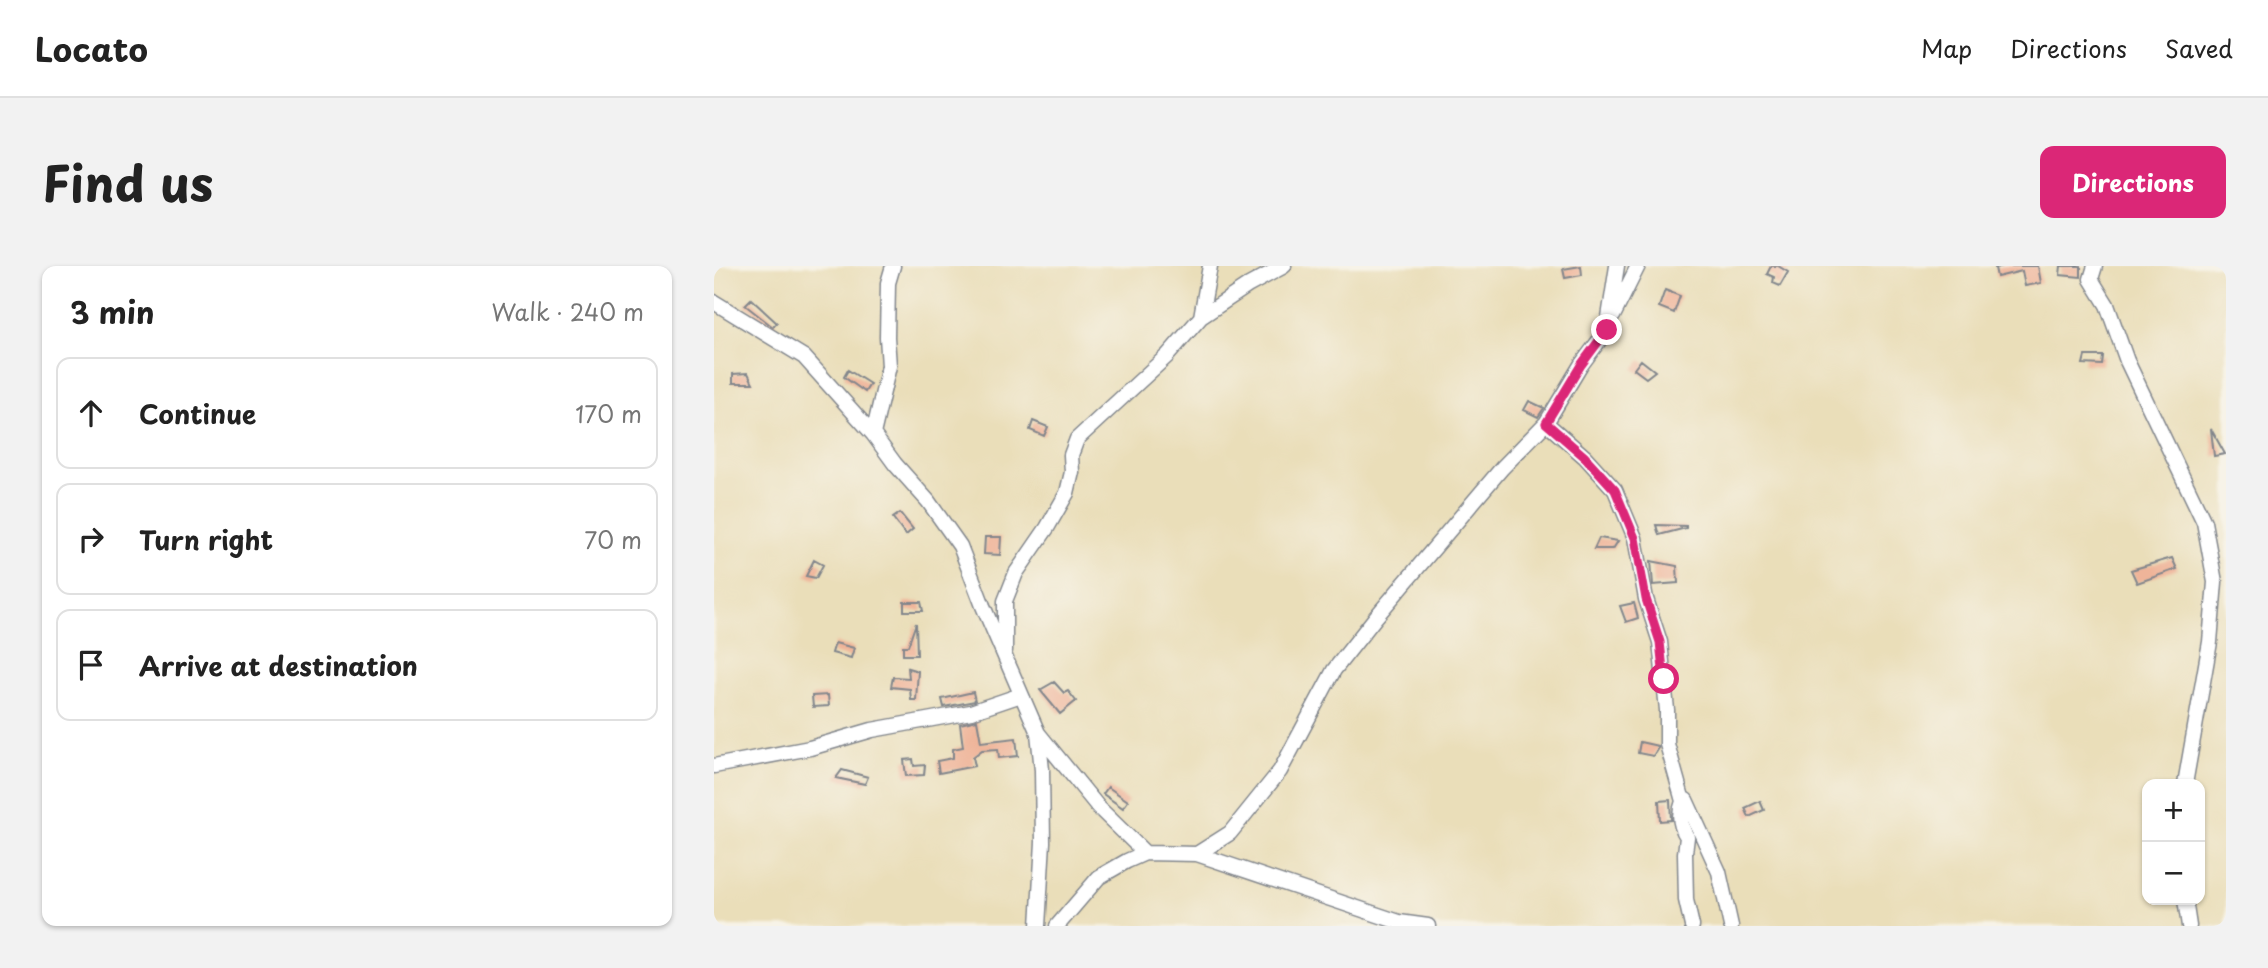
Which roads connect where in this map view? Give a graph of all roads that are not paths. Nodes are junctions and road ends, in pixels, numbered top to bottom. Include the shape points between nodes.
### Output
1 (892, 266) edge
2 (1210, 266) edge
3 (1284, 266) edge
4 (1617, 266) edge
5 (1637, 266) edge
6 (2095, 266) edge
7 (714, 302) edge
8 (1201, 317) junction
9 (1607, 330) junction
10 (1546, 423) junction
11 (873, 434) junction
12 (1004, 657) junction
13 (1021, 695) junction
14 (1038, 733) junction
15 (714, 766) edge
16 (2186, 779) edge
17 (1683, 801) junction
18 (1145, 853) junction
19 (1197, 854) junction
20 (2187, 905) edge
21 (1038, 926) edge
22 (1057, 926) edge
23 (1428, 926) edge
24 (1692, 926) edge
25 (1731, 926) edge
26 (2189, 926) edge

1 - 11 street via 889,366
2 - 8 street
3 - 8 street
4 - 9 street
5 - 9 street
6 - 16 street via 2091,279 2107,305 2127,361 2204,522 2215,582 2210,642
7 - 11 street via 804,357
8 - 12 street via 1167,356 1077,439 1067,493 1016,573 1005,601
9 - 10 street
10 - 17 street via 1615,490 1635,538 1646,599 1660,642 1667,744
10 - 19 street via 1502,468 1334,670 1280,771 1230,833
11 - 12 street via 960,546
12 - 13 street
13 - 14 street
13 - 15 street via 971,712
14 - 18 street via 1099,808
14 - 21 street via 1043,842
17 - 24 street via 1681,828 1688,846 1686,900
17 - 25 street via 1719,872
18 - 19 street
18 - 22 street via 1099,877
19 - 23 street via 1399,922
20 - 26 street

